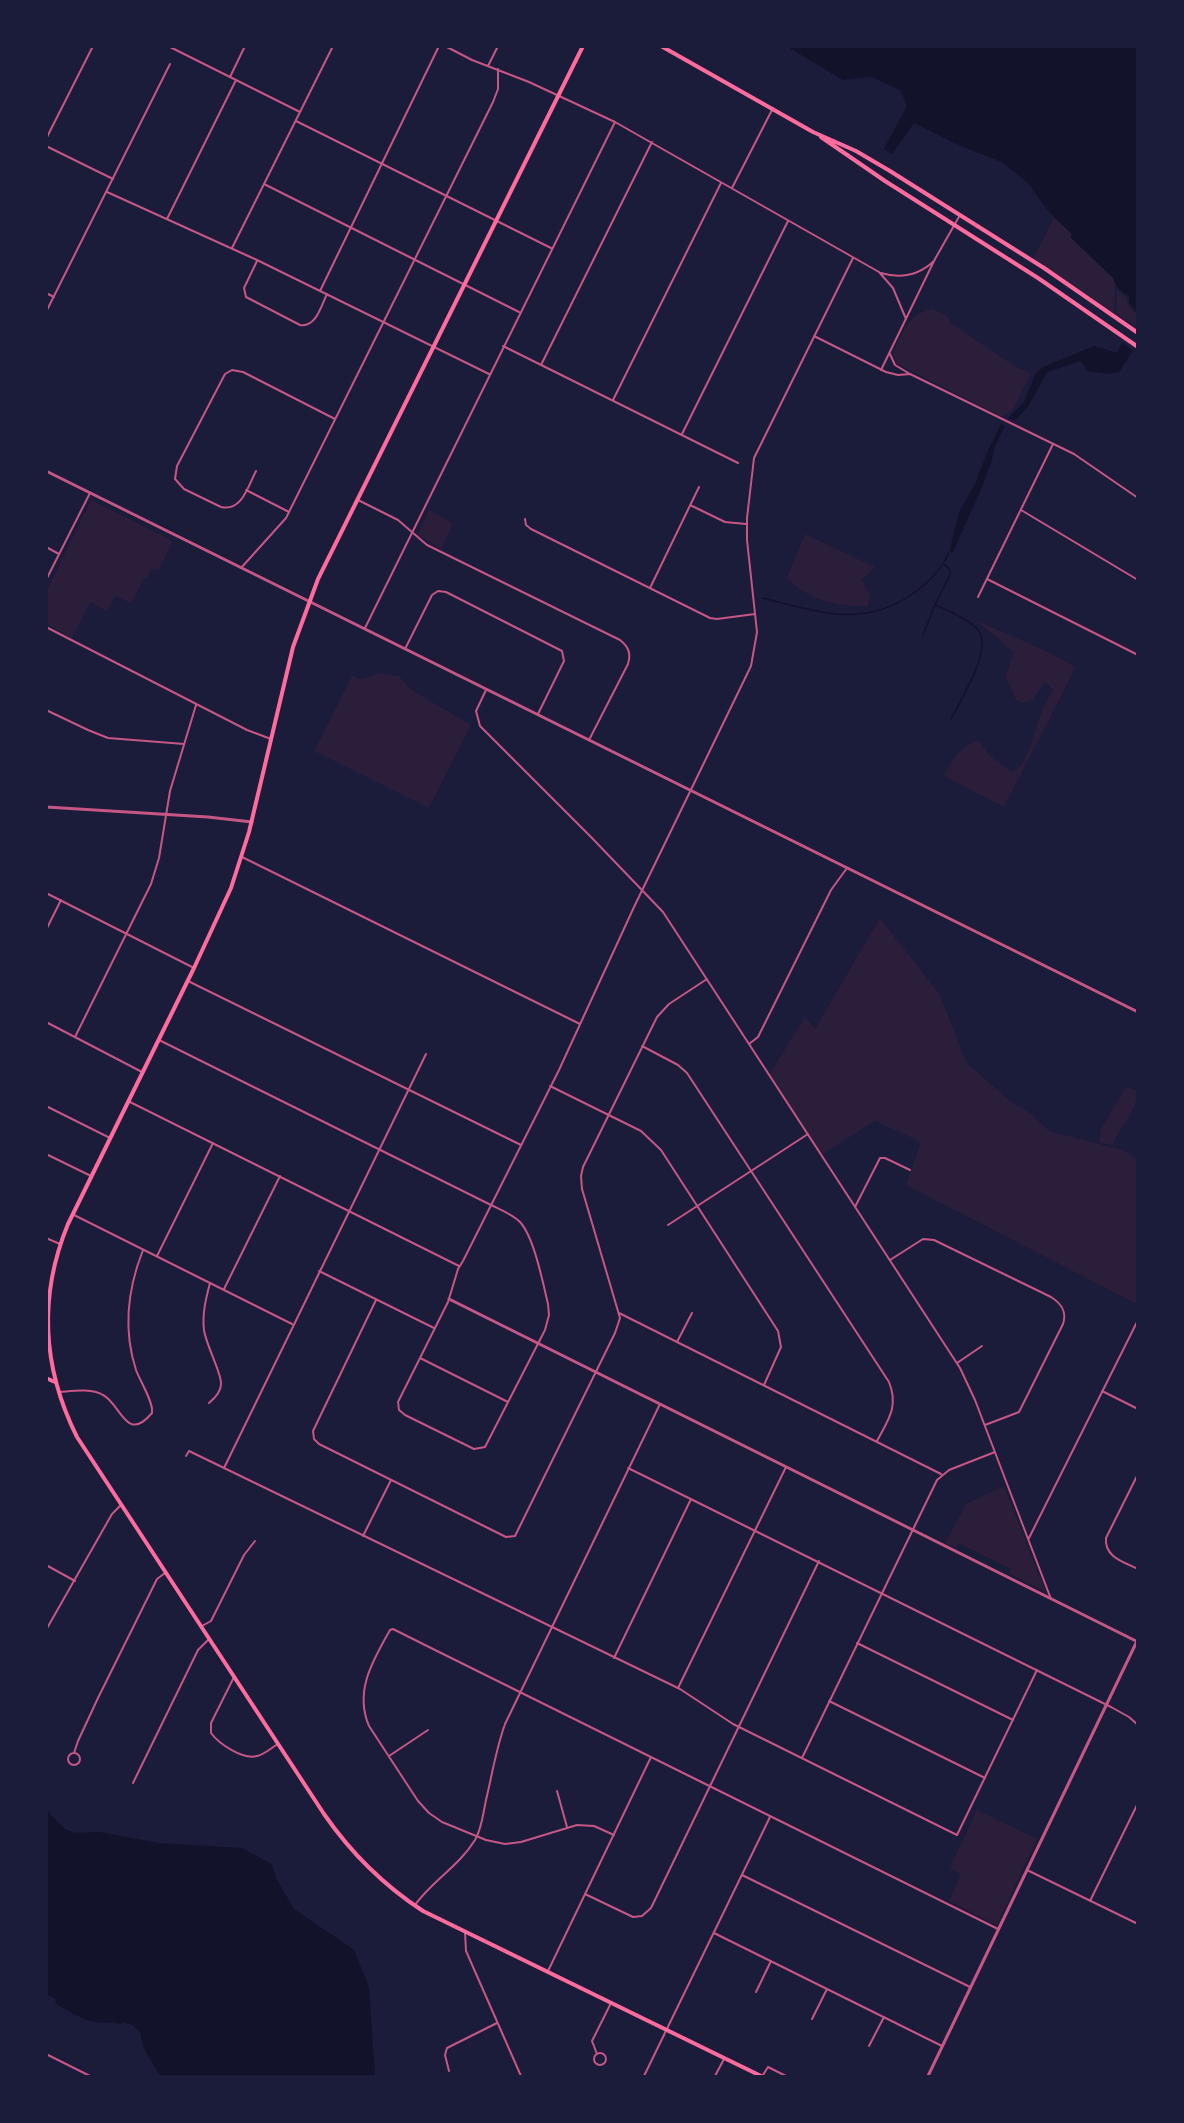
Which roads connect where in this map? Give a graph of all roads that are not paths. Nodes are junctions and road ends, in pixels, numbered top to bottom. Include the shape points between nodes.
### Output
1 (93, 46) edge
2 (168, 46) edge
3 (245, 46) edge
4 (333, 46) edge
5 (439, 46) edge
6 (446, 46) edge
7 (498, 46) edge
8 (582, 46) edge
9 (662, 46) edge
10 (170, 63) dead end
11 (488, 66) junction
12 (498, 69) junction
13 (230, 77) junction
14 (236, 80) junction
15 (558, 96) junction
16 (773, 108) junction
17 (300, 112) junction
18 (296, 121) junction
19 (615, 123) junction
20 (813, 132) junction
21 (46, 139) edge
22 (652, 142) junction
23 (46, 146) edge
24 (382, 163) junction
25 (113, 180) junction
26 (721, 182) junction
27 (264, 184) junction
28 (732, 188) junction
29 (107, 192) junction
30 (447, 195) junction
31 (960, 214) junction
32 (167, 219) junction
33 (496, 220) junction
34 (788, 220) junction
35 (954, 224) junction
36 (351, 227) junction
37 (232, 248) junction
38 (552, 248) junction
39 (415, 258) junction
40 (853, 258) junction
41 (935, 259) junction
42 (257, 260) junction
43 (1044, 268) junction
44 (879, 272) junction
45 (1038, 278) junction
46 (464, 284) junction
47 (320, 291) junction
48 (46, 293) edge
49 (327, 294) junction
50 (54, 297) junction
51 (46, 312) edge
52 (520, 312) junction
53 (906, 319) junction
54 (383, 322) junction
55 (1137, 333) edge
56 (814, 336) junction
57 (433, 346) junction
58 (503, 346) junction
59 (1137, 347) edge
60 (889, 353) junction
61 (542, 365) junction
62 (881, 370) junction
63 (489, 374) junction
64 (910, 374) junction
65 (613, 400) junction
66 (335, 419) junction
67 (681, 434) junction
68 (1053, 444) junction
69 (738, 463) dead end
70 (46, 471) edge
71 (256, 471) dead end
72 (699, 487) dead end
73 (246, 490) junction
74 (90, 493) junction
75 (1137, 498) edge
76 (357, 499) junction
77 (690, 505) junction
78 (1021, 510) junction
79 (289, 512) junction
80 (525, 519) dead end
81 (747, 524) junction
82 (412, 532) junction
83 (46, 547) edge
84 (59, 554) junction
85 (241, 568) junction
86 (987, 579) junction
87 (46, 580) edge
88 (1137, 580) edge
89 (650, 588) junction
90 (978, 597) dead end
91 (309, 602) junction
92 (755, 614) junction
93 (46, 627) edge
94 (364, 629) junction
95 (405, 649) junction
96 (1137, 655) edge
97 (487, 690) junction
98 (196, 705) junction
99 (46, 710) edge
100 (537, 714) junction
101 (271, 740) junction
102 (589, 740) junction
103 (184, 744) junction
104 (691, 791) junction
105 (46, 807) edge
106 (166, 814) junction
107 (252, 822) junction
108 (242, 856) junction
109 (847, 868) junction
110 (643, 889) junction
111 (46, 893) edge
112 (62, 900) junction
113 (46, 930) edge
114 (127, 933) junction
115 (194, 968) junction
116 (707, 979) junction
117 (188, 981) junction
118 (1137, 1012) edge
119 (46, 1022) edge
120 (580, 1024) junction
121 (75, 1036) junction
122 (159, 1040) junction
123 (749, 1044) junction
124 (642, 1046) junction
125 (426, 1054) dead end
126 (142, 1072) junction
127 (550, 1086) junction
128 (408, 1089) junction
129 (128, 1101) junction
130 (46, 1106) edge
131 (608, 1115) junction
132 (808, 1134) junction
133 (110, 1138) junction
134 (213, 1143) junction
135 (520, 1145) junction
136 (379, 1149) junction
137 (46, 1154) edge
138 (910, 1170) dead end
139 (751, 1171) junction
140 (91, 1176) junction
141 (280, 1176) junction
142 (491, 1205) junction
143 (698, 1206) junction
144 (855, 1207) junction
145 (348, 1210) junction
146 (72, 1214) junction
147 (668, 1226) dead end
148 (46, 1238) edge
149 (60, 1244) junction
150 (143, 1250) junction
151 (156, 1256) junction
152 (890, 1260) junction
153 (460, 1266) junction
154 (319, 1271) junction
155 (210, 1283) junction
156 (224, 1290) junction
157 (449, 1299) junction
158 (376, 1300) junction
159 (619, 1313) junction
160 (692, 1313) dead end
161 (47, 1317) edge
162 (1137, 1320) edge
163 (293, 1324) junction
164 (434, 1328) junction
165 (677, 1342) junction
166 (538, 1343) junction
167 (982, 1346) dead end
168 (420, 1358) junction
169 (957, 1363) junction
170 (596, 1372) junction
171 (46, 1378) edge
172 (56, 1383) junction
173 (764, 1385) junction
174 (1102, 1391) junction
175 (58, 1392) junction
176 (509, 1402) junction
177 (209, 1403) dead end
178 (660, 1404) junction
179 (1137, 1409) edge
180 (985, 1425) junction
181 (877, 1441) junction
182 (995, 1452) junction
183 (186, 1456) dead end
184 (786, 1467) junction
185 (224, 1468) junction
186 (628, 1468) junction
187 (942, 1474) junction
188 (1137, 1474) edge
189 (391, 1480) junction
190 (691, 1499) junction
191 (121, 1505) junction
192 (755, 1530) junction
193 (912, 1530) junction
194 (363, 1537) junction
195 (1029, 1539) junction
196 (255, 1541) dead end
197 (819, 1561) junction
198 (46, 1565) edge
199 (1137, 1569) edge
200 (165, 1573) junction
201 (75, 1581) junction
202 (882, 1593) junction
203 (1051, 1599) junction
204 (201, 1627) junction
205 (551, 1627) junction
206 (46, 1630) edge
207 (209, 1639) junction
208 (1137, 1640) edge
209 (857, 1643) junction
210 (614, 1658) junction
211 (1037, 1670) junction
212 (234, 1677) junction
213 (678, 1689) junction
214 (519, 1692) junction
215 (830, 1701) junction
216 (1106, 1704) junction
217 (1013, 1720) junction
218 (1137, 1725) edge
219 (738, 1726) junction
220 (428, 1730) dead end
221 (278, 1744) junction
222 (74, 1753) dead end
223 (389, 1756) junction
224 (651, 1757) junction
225 (802, 1758) junction
226 (985, 1778) junction
227 (133, 1783) dead end
228 (710, 1786) junction
229 (557, 1791) dead end
230 (1137, 1803) edge
231 (770, 1816) junction
232 (567, 1827) junction
233 (614, 1834) junction
234 (477, 1836) junction
235 (1027, 1870) junction
236 (742, 1875) junction
237 (585, 1894) junction
238 (1090, 1901) junction
239 (415, 1905) junction
240 (1137, 1924) edge
241 (998, 1929) junction
242 (465, 1932) junction
243 (714, 1933) junction
244 (771, 1961) junction
245 (548, 1973) junction
246 (970, 1988) junction
247 (827, 1989) junction
248 (756, 1992) dead end
249 (611, 2003) junction
250 (884, 2017) junction
251 (812, 2019) dead end
252 (497, 2023) junction
253 (667, 2031) junction
254 (869, 2046) dead end
255 (942, 2046) junction
256 (46, 2054) edge
257 (597, 2054) dead end
258 (724, 2059) junction
259 (449, 2071) dead end
260 (90, 2076) edge
261 (520, 2076) edge
262 (644, 2076) edge
263 (715, 2076) edge
264 (761, 2076) edge
265 (786, 2076) edge
266 (928, 2076) edge

1 - 21 street
2 - 13 street
3 - 13 street
4 - 17 street
5 - 24 street
6 - 11 street
7 - 11 street
8 - 15 main road
9 - 16 main road
10 - 25 street
11 - 12 street
12 - 15 street
12 - 30 street via 493,102
13 - 14 street
14 - 17 street
14 - 32 street
15 - 19 street
15 - 33 main road
16 - 20 main road
16 - 28 street
17 - 18 street
18 - 24 street
18 - 27 street
19 - 22 street
19 - 38 street
20 - 31 main road via 856,151
20 - 35 main road
22 - 26 street
22 - 61 street
23 - 25 street
24 - 30 street
24 - 36 street
25 - 29 street
26 - 28 street
26 - 65 street
27 - 36 street
27 - 37 street
28 - 34 street
29 - 32 street
29 - 50 street
30 - 33 street
30 - 39 street
31 - 35 street
31 - 43 main road
32 - 37 street
33 - 38 street
33 - 46 main road
34 - 40 street
34 - 67 street
35 - 41 street
35 - 45 main road
36 - 39 street
36 - 47 street
37 - 42 street
38 - 52 street
39 - 46 street
39 - 54 street
40 - 44 street
40 - 56 street
41 - 44 street via 909,275
41 - 53 street
42 - 47 street
42 - 49 street via 244,288 246,297 300,326 313,322
43 - 45 main road
43 - 55 main road
44 - 53 street via 893,288
45 - 59 main road
46 - 52 street
46 - 57 main road
47 - 49 street
48 - 50 street
49 - 54 street
50 - 51 street
52 - 58 street
53 - 60 street
54 - 57 street
54 - 66 street
56 - 62 street
56 - 81 street via 754,458
57 - 63 street
57 - 76 main road
58 - 61 street
58 - 63 street
60 - 62 street
60 - 64 street via 895,365
61 - 65 street
62 - 64 street
63 - 82 street
64 - 68 street
65 - 67 street
66 - 73 street via 243,372 232,370 225,374 177,466 175,479 184,489 225,508 239,504
66 - 79 street
67 - 69 street
68 - 75 street
68 - 78 street
70 - 74 street
71 - 73 street
72 - 77 street
73 - 79 street
74 - 84 street
74 - 85 street
76 - 82 street via 398,520
76 - 91 main road
77 - 81 street via 726,522
77 - 89 street
78 - 86 street
78 - 88 street
79 - 85 street
80 - 89 street via 531,529
81 - 92 street
82 - 94 street
82 - 102 street via 427,544 620,640 628,650 628,664
83 - 84 street
84 - 87 street
85 - 91 street
86 - 90 street
86 - 96 street
89 - 92 street via 713,618
91 - 94 street
91 - 101 main road via 293,647
92 - 104 street via 757,638 751,666
93 - 98 street
94 - 95 street
95 - 97 street
95 - 100 street via 432,595 440,591 546,642 560,649 564,657
97 - 100 street
97 - 110 street via 476,711 480,726
98 - 101 street
98 - 103 street
99 - 103 street via 108,738
100 - 102 street
101 - 107 main road
102 - 104 street
103 - 106 street
104 - 109 street
104 - 110 street
105 - 106 street
106 - 107 street
106 - 114 street via 156,870
107 - 108 main road
108 - 115 main road via 220,916
108 - 120 street
109 - 118 street
109 - 123 street via 831,890 758,1037
110 - 116 street
110 - 120 street
111 - 112 street
112 - 113 street
112 - 114 street
114 - 115 street
114 - 121 street
115 - 117 main road
116 - 123 street
116 - 124 street via 660,1013
117 - 122 main road
117 - 128 street
119 - 121 street
120 - 127 street
121 - 126 street
122 - 126 main road
122 - 136 street
123 - 132 street
124 - 131 street
124 - 139 street via 687,1073
125 - 128 street
126 - 129 main road
127 - 131 street
127 - 135 street
128 - 135 street
128 - 136 street
129 - 133 main road
129 - 134 street
130 - 133 street
131 - 143 street via 641,1131 657,1145
131 - 159 street via 583,1167 581,1184
132 - 139 street
132 - 144 street
133 - 140 main road
134 - 141 street
134 - 151 street
135 - 142 street
136 - 142 street
136 - 145 street
137 - 140 street
138 - 144 street via 880,1158
139 - 143 street
139 - 181 street via 889,1382 894,1398 892,1411
140 - 146 main road
141 - 145 street
141 - 156 street
142 - 153 street
142 - 166 street via 518,1221 530,1238 549,1304 547,1323
143 - 147 street
143 - 173 street via 778,1331 781,1347
144 - 152 street
145 - 153 street
145 - 154 street
146 - 149 main road
146 - 150 street
148 - 149 street
149 - 161 main road
150 - 151 street
150 - 175 street via 131,1288 128,1322 133,1359 152,1405 151,1415 141,1423 130,1424 103,1395
151 - 155 street
152 - 169 street
152 - 180 street via 923,1239 934,1240 1062,1305 1064,1324 1019,1412
153 - 157 street
154 - 158 street
154 - 163 street
155 - 156 street
155 - 177 street via 204,1306 204,1330 222,1386
156 - 163 street
157 - 164 street
157 - 166 street
158 - 164 street
158 - 189 street via 313,1434 319,1444
159 - 165 street
159 - 170 street via 615,1333
160 - 165 street
161 - 172 main road
162 - 174 street
163 - 185 street
164 - 168 street
165 - 173 street
166 - 170 street
166 - 176 street
167 - 169 street
168 - 176 street
168 - 176 street via 398,1402 402,1413 415,1420 481,1450
169 - 180 street
170 - 178 street
170 - 189 street via 515,1536 506,1537
171 - 172 main road
172 - 175 main road
173 - 181 street
174 - 179 street
174 - 195 street
175 - 191 main road via 77,1437
178 - 184 street
178 - 186 street
180 - 182 street
181 - 187 street
182 - 187 street
182 - 195 street
183 - 185 street via 189,1451
184 - 192 street
184 - 193 street
185 - 194 street
186 - 190 street
186 - 205 street
187 - 193 street
188 - 199 street via 1106,1539 1113,1556
189 - 194 street
190 - 192 street
190 - 210 street
191 - 200 main road
191 - 201 street via 112,1514
192 - 197 street
192 - 213 street
193 - 202 street
193 - 203 street
194 - 205 street
195 - 203 street
196 - 204 street via 211,1621
197 - 202 street
197 - 219 street
198 - 201 street
200 - 204 main road
200 - 222 street via 157,1579
201 - 206 street
202 - 209 street
202 - 211 street
203 - 208 street
204 - 207 main road
205 - 210 street
205 - 214 street
207 - 212 main road
207 - 227 street via 198,1650
208 - 216 street
209 - 215 street
209 - 217 street
210 - 213 street
211 - 216 street
211 - 217 street
212 - 221 main road
212 - 221 street via 210,1723 214,1737 252,1757
213 - 219 street
214 - 223 street via 393,1629 367,1676 362,1698 369,1726
214 - 224 street
214 - 234 street via 501,1734
215 - 225 street
215 - 226 street
216 - 218 street
216 - 235 street
217 - 226 street
219 - 225 street
219 - 228 street
220 - 223 street
221 - 239 main road via 354,1853 388,1886
223 - 234 street via 429,1813
224 - 228 street
224 - 233 street
225 - 226 street via 957,1835
228 - 231 street
228 - 237 street via 647,1912 633,1917
229 - 232 street
230 - 238 street
231 - 236 street
231 - 241 street
232 - 233 street via 589,1825
232 - 234 street via 513,1843
233 - 237 street
234 - 239 street
235 - 238 street
235 - 241 street
236 - 243 street
236 - 246 street
237 - 245 street
238 - 240 street
239 - 242 main road
241 - 246 street
242 - 245 main road
242 - 252 street via 466,1951
243 - 244 street
243 - 253 street
244 - 247 street
244 - 248 street
245 - 249 main road
246 - 255 street
247 - 250 street
247 - 251 street
249 - 253 main road
249 - 257 street via 593,2038
250 - 254 street
250 - 255 street
252 - 259 street via 447,2048
252 - 261 street
253 - 258 main road
253 - 262 street
255 - 266 street
256 - 260 street
258 - 263 street
258 - 264 main road
264 - 265 street via 768,2067

